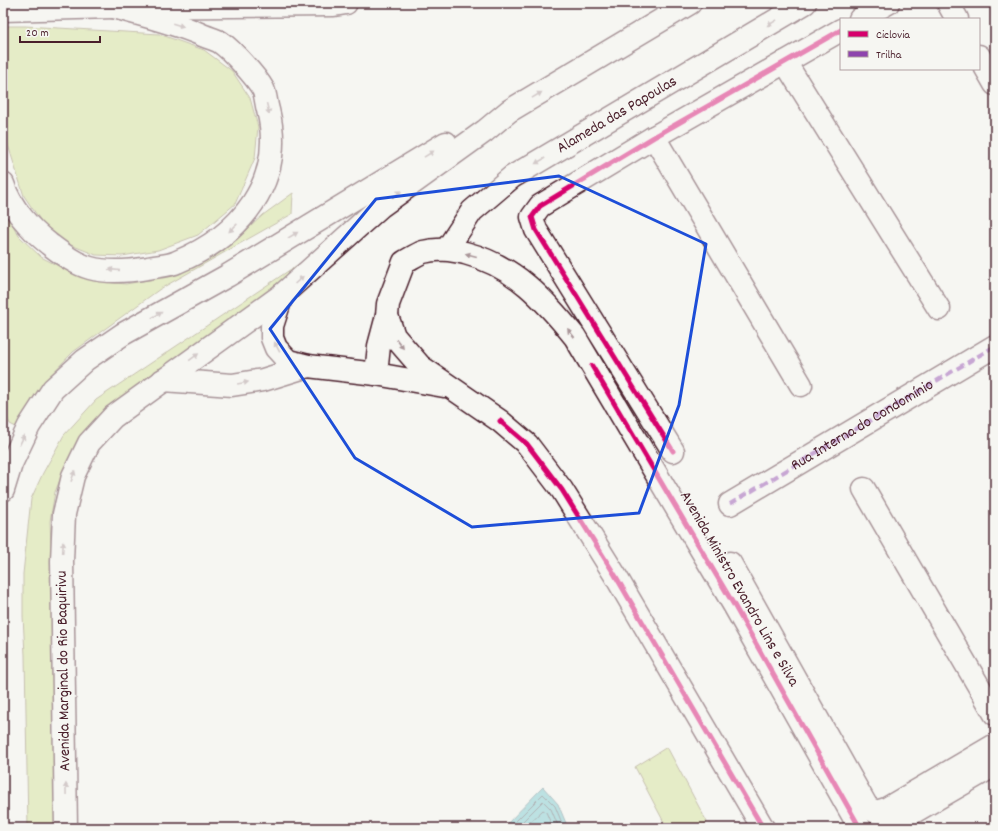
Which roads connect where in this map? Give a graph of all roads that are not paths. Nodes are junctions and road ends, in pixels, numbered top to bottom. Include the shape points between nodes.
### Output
1 (346, 3) edge
2 (690, 3) edge
3 (805, 3) edge
4 (888, 3) edge
5 (948, 3) edge
6 (113, 7) junction
7 (3, 10) edge
8 (862, 18) edge
9 (956, 18) edge
10 (840, 31) edge
11 (980, 58) edge
12 (785, 62) junction
13 (995, 84) edge
14 (509, 111) junction
15 (654, 137) junction
16 (3, 184) edge
17 (447, 249) junction
18 (282, 295) junction
19 (939, 309) dead end
20 (387, 316) junction
21 (995, 346) edge
22 (308, 366) junction
23 (376, 374) junction
24 (163, 380) junction
25 (802, 385) dead end
26 (451, 388) junction
27 (673, 451) dead end
28 (864, 489) dead end
29 (3, 490) edge
30 (730, 504) dead end
31 (730, 563) dead end
32 (995, 714) edge
33 (995, 745) edge
34 (995, 765) edge
35 (66, 828) edge
36 (763, 828) edge
37 (860, 828) edge
38 (886, 828) edge

1 - 6 street
14 -> 2 street
3 -> 17 street, Alameda das Papoulas via 512,177 472,211
4 - 8 street
5 - 9 street
6 - 7 street
6 -> 16 street via 184,27 220,42 250,71 263,90 270,116 272,139 270,166 256,200 234,228 205,249 176,263 128,272 90,268 63,255 40,237 20,215
10 - 12 street
11 - 13 street
12 - 15 street
12 - 19 street
18 -> 14 street, Avenida Marginal do Rio Baquirivu via 381,206
29 -> 14 street via 11,464 53,389 85,360 123,334 227,276 480,122
15 - 25 street
15 - 27 street via 540,206 532,217 536,230
17 - 20 street, Avenida Ministro Evandro Lins e Silva via 422,252 404,262 388,304
37 -> 17 street, Avenida Ministro Evandro Lins e Silva via 734,605 575,337 531,288 499,265
22 -> 18 street via 288,361 276,348 272,338 272,326
24 -> 18 street, Avenida Marginal do Rio Baquirivu
20 - 23 street, Avenida Ministro Evandro Lins e Silva via 379,346
20 -> 26 street via 394,336 404,349 420,366
21 - 30 street, Rua Interna do Condomínio
22 - 23 street
24 -> 22 street via 232,385 263,380
23 - 26 street
35 -> 24 street, Avenida Marginal do Rio Baquirivu via 62,561 64,514 73,476 89,443 113,417
26 - 36 street via 500,421 527,444 562,490 615,575
28 - 32 street
31 - 33 street via 867,807 876,812 886,809
34 - 38 street

